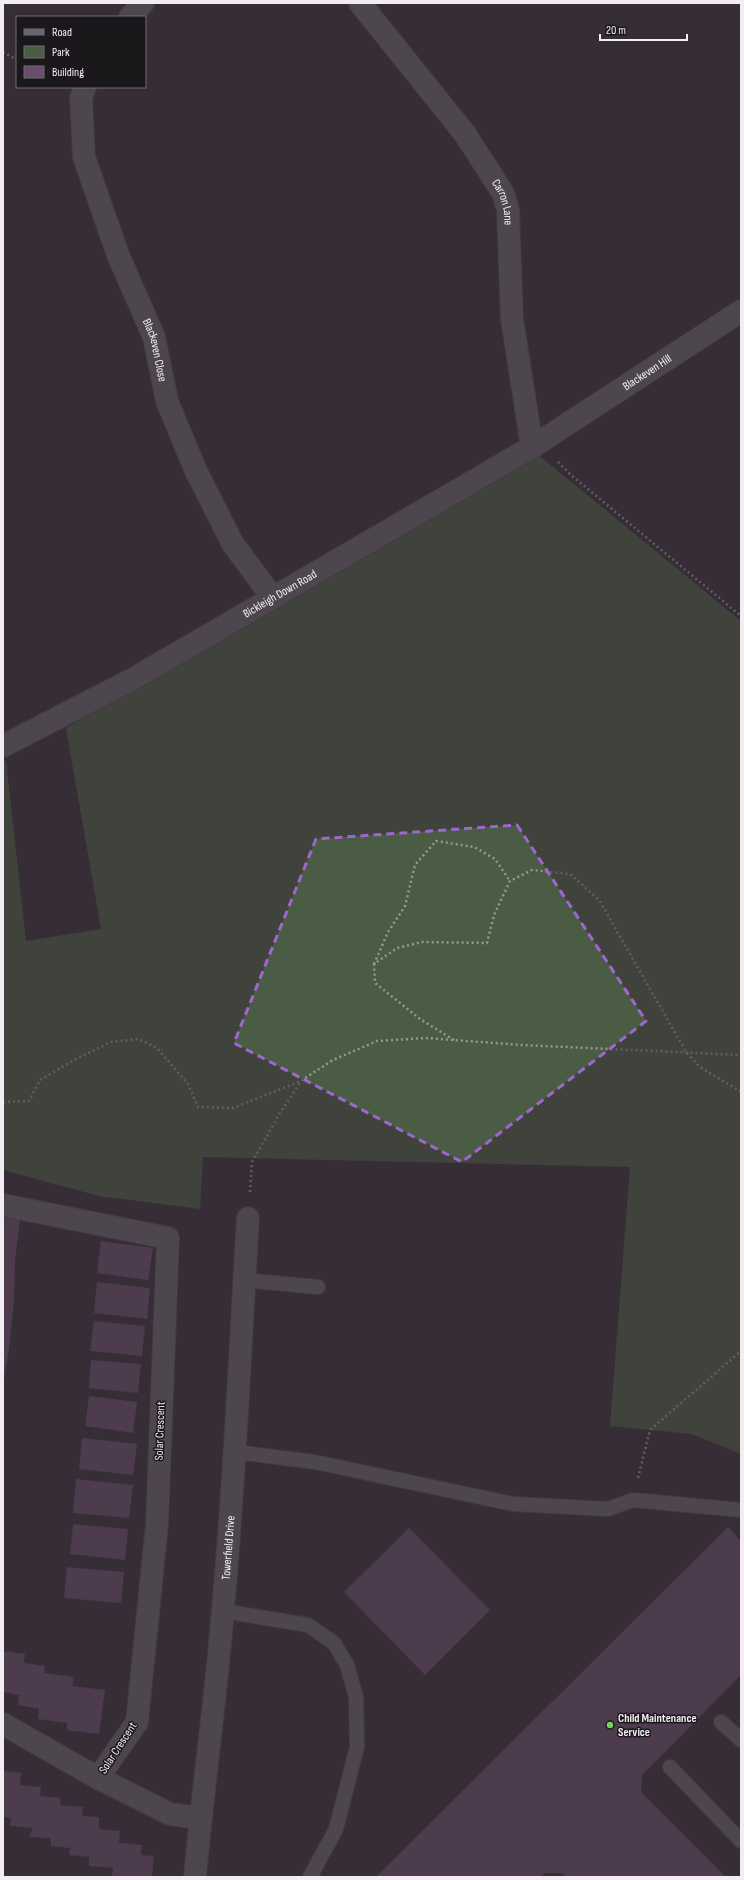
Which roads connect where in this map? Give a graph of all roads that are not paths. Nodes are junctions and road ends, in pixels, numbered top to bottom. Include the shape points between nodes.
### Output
1 (144, 3) edge
2 (360, 3) edge
3 (131, 16) edge
4 (85, 88) edge
5 (741, 311) edge
6 (542, 441) junction
7 (273, 598) junction
8 (3, 746) edge
9 (3, 1205) edge
10 (248, 1218) road end
11 (244, 1280) junction
12 (318, 1287) dead end
13 (236, 1452) junction
14 (741, 1510) edge
15 (223, 1611) junction
16 (721, 1722) dead end
17 (3, 1724) edge
18 (741, 1740) edge
19 (670, 1767) dead end
20 (98, 1778) junction
21 (200, 1818) junction
22 (741, 1841) edge
23 (195, 1877) edge
24 (310, 1877) edge

1 - 3 street
2 - 6 street, Carron Lane via 465,134 503,193 508,210 512,319
4 - 7 street, Blackeven Close via 81,98 84,157 118,255 154,337 167,401 196,471 233,544
5 - 6 street, Blackeven Hill
6 - 7 street, Bickleigh Down Road
7 - 8 street, Bickleigh Down Road via 133,679
9 - 20 street, Solar Crescent via 168,1238 157,1524 137,1722
10 - 11 street, Towerfield Drive
11 - 12 lane
11 - 13 street, Towerfield Drive
13 - 14 lane via 316,1462 513,1504 608,1509 633,1500
13 - 15 street, Towerfield Drive
15 - 21 street, Towerfield Drive
15 - 24 lane via 308,1625 334,1642 347,1665 356,1697 357,1747 336,1829
16 - 18 lane
17 - 20 street, Solar Crescent
19 - 22 lane
20 - 21 street, Solar Crescent via 170,1814
21 - 23 street, Towerfield Drive

